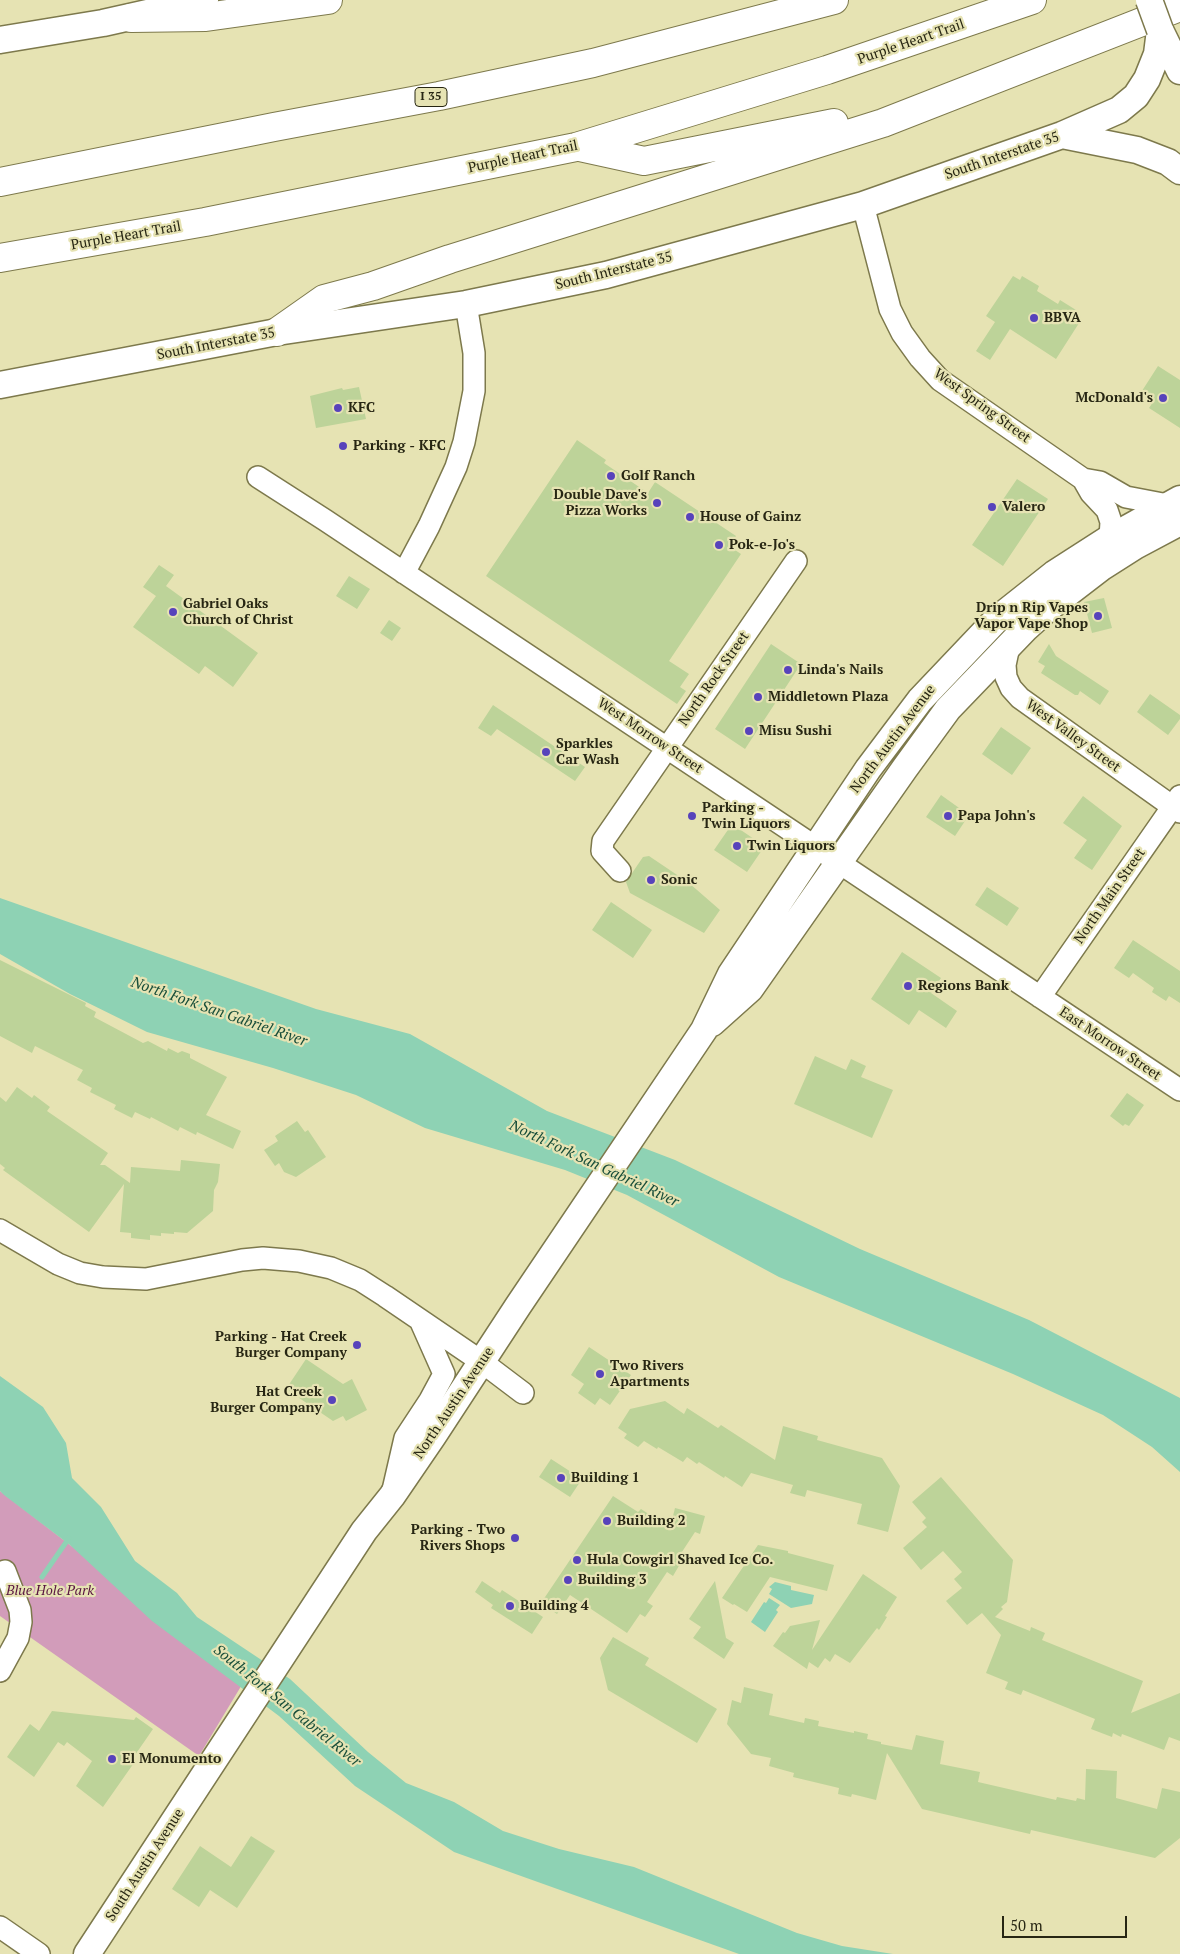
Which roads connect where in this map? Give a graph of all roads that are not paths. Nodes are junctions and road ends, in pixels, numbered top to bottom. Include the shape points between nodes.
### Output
1 (205, 0) edge
2 (328, 0) edge
3 (834, 0) edge
4 (1032, 0) edge
5 (1149, 0) edge
6 (1180, 7) edge
7 (131, 18) junction
8 (1160, 30) junction
9 (0, 40) edge
10 (1180, 71) edge
11 (883, 124) junction
12 (1062, 135) junction
13 (576, 146) junction
14 (1180, 171) edge
15 (13, 180) edge
16 (863, 205) junction
17 (0, 258) edge
18 (466, 304) junction
19 (277, 332) junction
20 (0, 385) edge
21 (258, 478) dead end
22 (1083, 479) junction
23 (1175, 521) edge
24 (1110, 538) junction
25 (796, 561) dead end
26 (404, 573) junction
27 (1009, 646) junction
28 (666, 747) junction
29 (1177, 804) edge
30 (816, 847) junction
31 (839, 862) junction
32 (620, 871) dead end
33 (1040, 997) junction
34 (704, 1030) junction
35 (1180, 1090) edge
36 (0, 1230) edge
37 (420, 1320) junction
38 (482, 1362) junction
39 (523, 1393) dead end
40 (392, 1496) junction
41 (5, 1571) dead end
42 (0, 1671) edge
43 (204, 1775) joint
44 (0, 1927) edge
45 (39, 1954) edge
46 (87, 1954) edge

1 - 7 main road
2 - 7 highway via 206,17
3 - 15 highway, I 35 via 584,65
4 - 13 highway, Purple Heart Trail via 827,70
5 - 8 main road, bridge
6 - 11 highway
7 - 9 main road
8 - 10 main road
8 - 12 main road, South Interstate 35 via 1157,54 1136,96 1119,110
11 - 13 highway via 838,122 644,160
11 - 19 highway via 324,299
12 - 14 main road via 1137,150 1168,162
12 - 16 main road, South Interstate 35
13 - 17 highway, Purple Heart Trail via 262,211
16 - 18 main road, South Interstate 35 via 606,275
16 - 22 street, West Spring Street via 890,309 920,358 940,380
18 - 19 main road, South Interstate 35
18 - 26 street via 474,353 474,391 464,442 429,526
19 - 20 main road, South Interstate 35
21 - 26 street, West Morrow Street
22 - 23 street, West Spring Street via 1100,482
22 - 24 street, West Spring Street via 1107,510 1111,522
23 - 24 main road, North Austin Avenue
23 - 27 main road, North Austin Avenue via 1046,610
24 - 30 main road, North Austin Avenue via 1054,574 996,620 950,667 920,700 868,769
25 - 28 street, North Rock Street
26 - 28 street, West Morrow Street
27 - 29 street, West Valley Street via 1006,677 1020,698
27 - 31 main road, North Austin Avenue via 948,709
28 - 30 street, West Morrow Street
28 - 32 street, North Rock Street via 603,841 602,851
29 - 33 street, North Main Street
30 - 31 street, West Morrow Street
30 - 34 main road, North Austin Avenue via 731,974
31 - 33 street, West Morrow Street
31 - 34 main road, North Austin Avenue via 750,989
33 - 35 street, East Morrow Street
34 - 38 main road, North Austin Avenue
36 - 37 street via 58,1264 80,1273 103,1277 146,1279 263,1258 299,1261 330,1268 360,1280
37 - 38 street
37 - 40 street via 444,1374 405,1438
38 - 39 street
38 - 40 main road, North Austin Avenue
40 - 43 main road, North Austin Avenue via 364,1531
41 - 42 street via 20,1610 21,1622 18,1638
43 - 46 main road, South Austin Avenue
44 - 45 street

